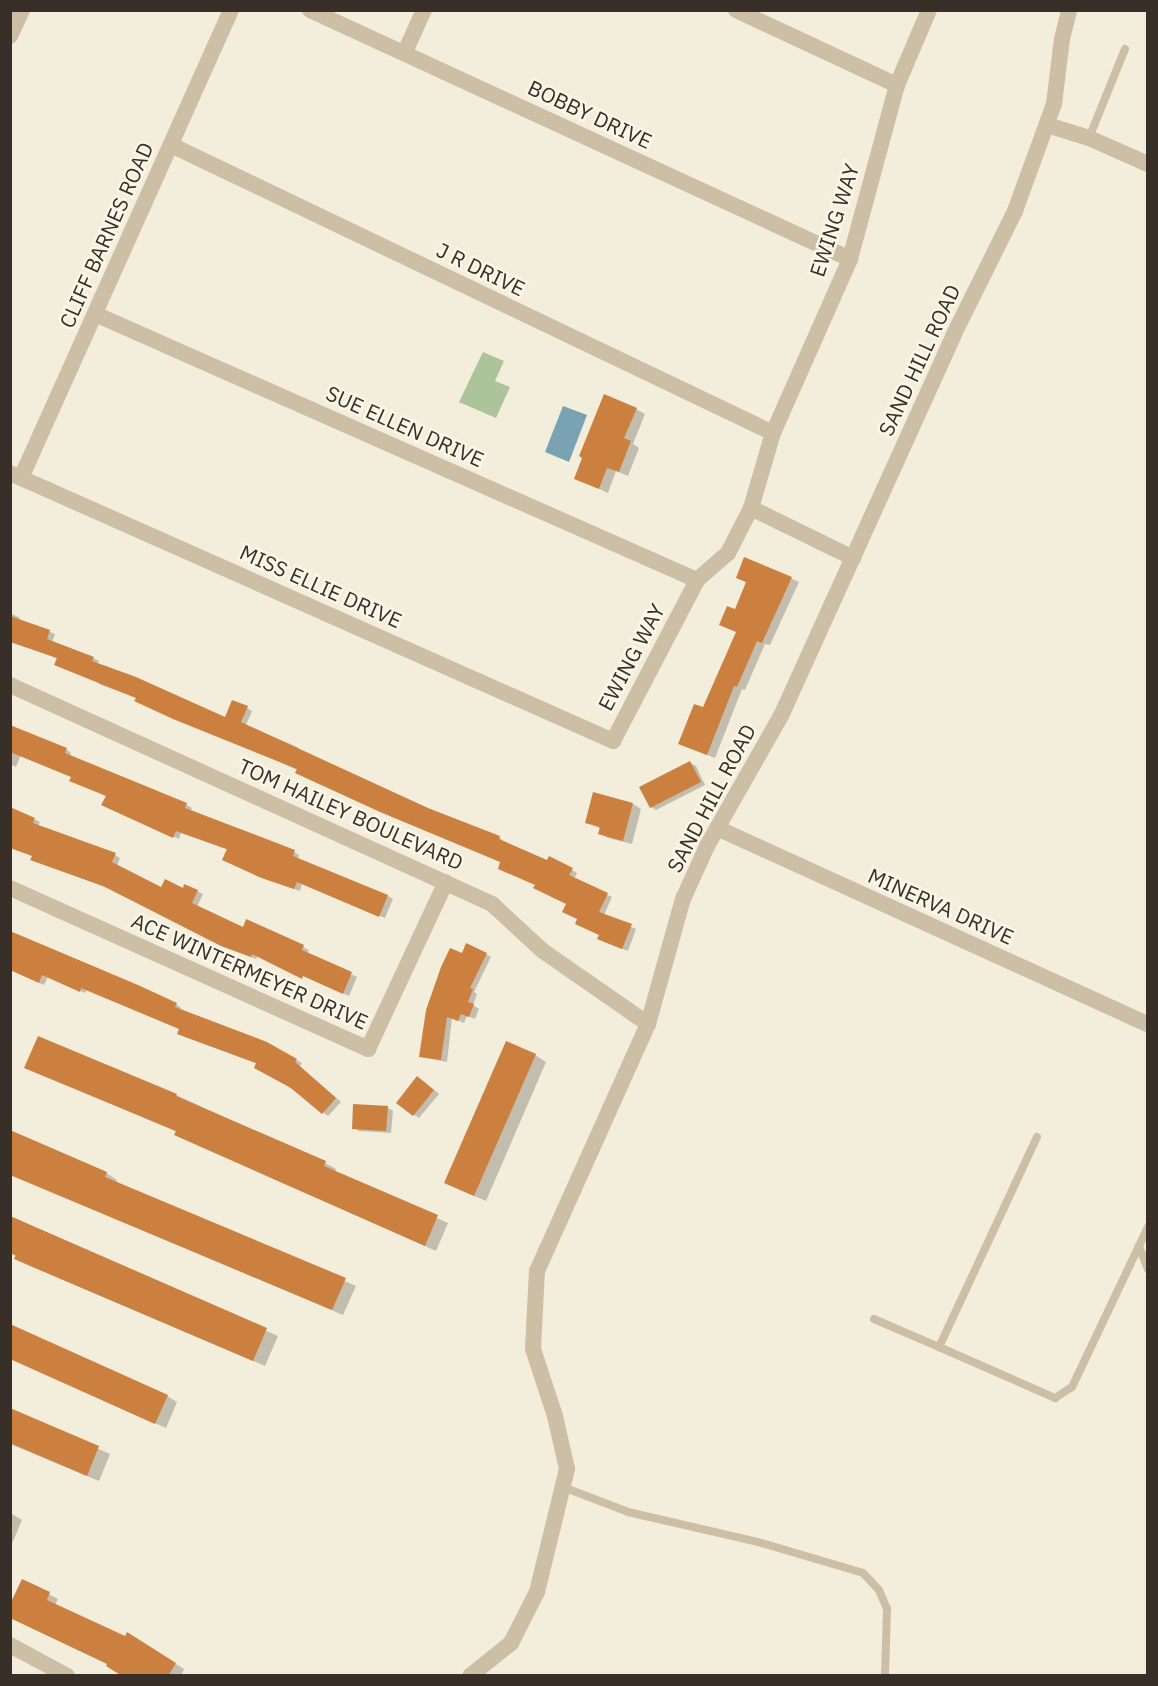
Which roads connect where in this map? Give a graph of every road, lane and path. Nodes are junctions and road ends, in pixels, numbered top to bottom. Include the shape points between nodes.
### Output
1 (22, 10) edge
2 (231, 10) edge
3 (310, 10) edge
4 (424, 10) edge
5 (736, 10) edge
6 (928, 10) edge
7 (1069, 10) edge
8 (10, 36) edge
9 (1125, 49) dead end
10 (405, 52) junction
11 (897, 85) junction
12 (1047, 125) junction
13 (1089, 138) junction
14 (171, 145) junction
15 (1148, 164) edge
16 (850, 259) junction
17 (95, 314) junction
18 (773, 433) junction
19 (16, 475) edge
20 (751, 508) junction
21 (853, 558) junction
22 (697, 580) junction
23 (10, 685) edge
24 (613, 741) joint
25 (717, 828) junction
26 (446, 882) junction
27 (10, 888) edge
28 (648, 1024) junction
29 (1148, 1024) edge
30 (1037, 1137) dead end
31 (1148, 1227) edge
32 (1139, 1246) junction
33 (1148, 1269) edge
34 (874, 1319) dead end
35 (939, 1347) junction
36 (563, 1487) junction
37 (10, 1645) edge
38 (67, 1676) edge
39 (470, 1676) edge
40 (885, 1676) edge

1 - 8 street
2 - 14 street, CLIFF BARNES ROAD
3 - 10 street, BOBBY DRIVE
4 - 10 street
5 - 11 street
6 - 11 street, EWING WAY
7 - 12 street, SAND HILL ROAD
9 - 13 lane
10 - 16 street, BOBBY DRIVE
11 - 16 street, EWING WAY
12 - 13 street
12 - 21 street, SAND HILL ROAD via 1015,211 953,336
13 - 15 street
14 - 17 street, CLIFF BARNES ROAD
14 - 18 street, J R DRIVE
16 - 18 street, EWING WAY
17 - 19 street, CLIFF BARNES ROAD
17 - 22 street, SUE ELLEN DRIVE
18 - 20 street, EWING WAY
19 - 24 street, MISS ELLIE DRIVE
20 - 21 street
20 - 22 street, EWING WAY via 728,553
21 - 25 street, SAND HILL ROAD via 781,716
22 - 24 street, EWING WAY
23 - 26 street, TOM HAILEY BOULEVARD
25 - 28 street, SAND HILL ROAD via 683,899
25 - 29 street, MINERVA DRIVE
26 - 27 street, ACE WINTERMEYER DRIVE via 368,1049
26 - 28 street, TOM HAILEY BOULEVARD via 492,904 543,951
28 - 36 street, SAND HILL ROAD via 537,1271 533,1349 567,1469
30 - 35 lane
31 - 32 lane
32 - 33 lane
32 - 35 lane via 1072,1387 1055,1398
34 - 35 lane
36 - 39 street, SAND HILL ROAD via 537,1592 511,1643
36 - 40 lane via 628,1512 758,1542 863,1573 879,1590 887,1609
37 - 38 street

